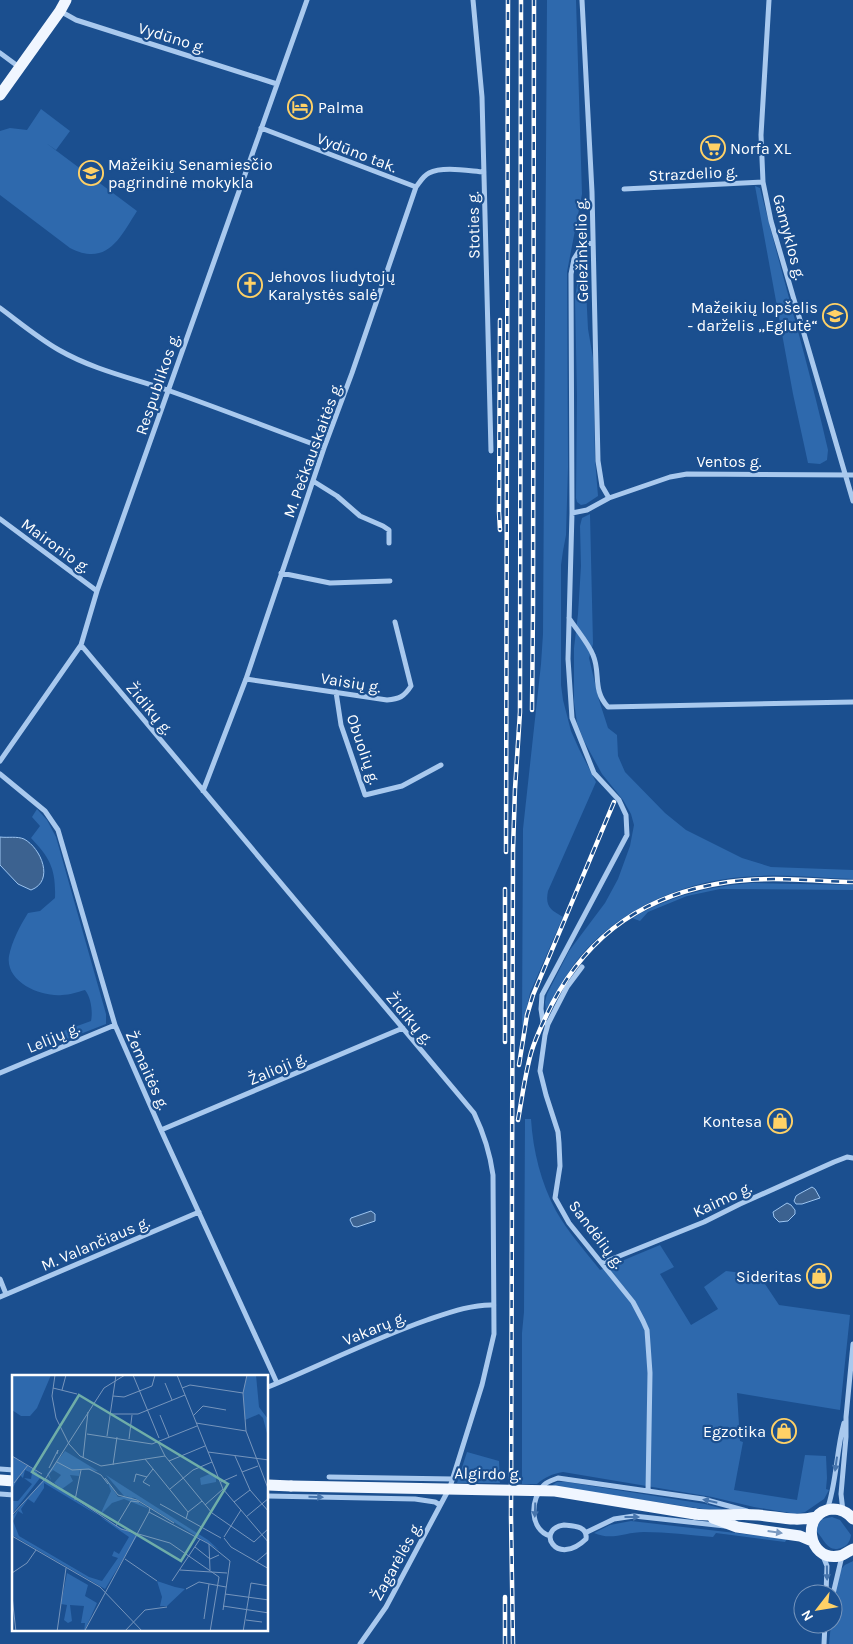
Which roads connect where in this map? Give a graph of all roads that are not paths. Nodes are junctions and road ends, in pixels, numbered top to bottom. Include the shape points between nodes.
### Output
1 (66, 0) edge
2 (307, 0) edge
3 (474, 0) edge
4 (582, 0) edge
5 (769, 0) edge
6 (60, 11) junction
7 (0, 53) edge
8 (20, 68) junction
9 (277, 84) junction
10 (0, 95) edge
11 (261, 128) junction
12 (484, 172) junction
13 (763, 182) junction
14 (416, 187) junction
15 (624, 189) dead end
16 (593, 242) junction
17 (0, 308) edge
18 (168, 390) junction
19 (324, 448) junction
20 (491, 451) dead end
21 (853, 474) edge
22 (846, 475) junction
23 (313, 481) junction
24 (610, 498) junction
25 (853, 501) edge
26 (572, 512) junction
27 (0, 519) edge
28 (389, 543) dead end
29 (281, 573) junction
30 (390, 581) dead end
31 (97, 591) junction
32 (569, 618) junction
33 (396, 622) dead end
34 (81, 645) junction
35 (246, 679) junction
36 (336, 692) junction
37 (853, 702) edge
38 (0, 761) edge
39 (441, 765) dead end
40 (0, 774) edge
41 (204, 791) junction
42 (582, 967) dead end
43 (548, 1024) junction
44 (115, 1025) junction
45 (403, 1028) junction
46 (0, 1073) edge
47 (161, 1130) junction
48 (853, 1158) edge
49 (199, 1212) junction
50 (602, 1263) junction
51 (0, 1279) edge
52 (6, 1294) junction
53 (0, 1296) edge
54 (494, 1305) junction
55 (853, 1344) edge
56 (277, 1383) junction
57 (269, 1387) edge
58 (846, 1417) junction
59 (329, 1476) dead end
60 (453, 1479) junction
61 (269, 1485) edge
62 (450, 1487) joint
63 (648, 1491) junction
64 (269, 1496) edge
65 (440, 1505) junction
66 (843, 1511) junction
67 (700, 1514) junction
68 (757, 1514) junction
69 (821, 1514) junction
70 (853, 1519) edge
71 (737, 1527) junction
72 (586, 1532) junction
73 (550, 1536) junction
74 (812, 1541) junction
75 (850, 1550) edge
76 (822, 1553) junction
77 (826, 1584) edge
78 (835, 1584) edge
79 (360, 1644) edge

1 - 6 main road
2 - 9 street, Respublikos g.
3 - 12 street, Stoties g.
4 - 16 street, Geležinkelio g.
5 - 13 street, Gamyklos g. via 760,135
6 - 8 main road
6 - 9 street, Vydūno g. via 76,20
7 - 8 street
8 - 10 main road
9 - 11 street, Respublikos g.
11 - 14 street, Vydūno tak.
11 - 18 street, Respublikos g.
12 - 14 street via 439,170 428,173
12 - 20 street, Stoties g.
13 - 15 street, Strazdelio g.
13 - 22 street, Gamyklos g. via 771,221
14 - 19 street, M. Pečkauskaitės g.
16 - 24 street, Geležinkelio g. via 598,462 602,486
16 - 26 street via 582,246 570,274
17 - 18 street via 59,350 126,378
18 - 19 street
18 - 31 street, Respublikos g.
19 - 23 street, M. Pečkauskaitės g.
21 - 22 street, Ventos g.
22 - 24 street, Ventos g. via 687,474
22 - 25 street, Gamyklos g.
23 - 28 street via 360,516 388,530
23 - 29 street, M. Pečkauskaitės g.
24 - 26 street, Ventos g. via 587,510
26 - 32 street
27 - 31 street, Maironio g.
29 - 30 street via 330,582
29 - 35 street, M. Pečkauskaitės g.
31 - 34 street, Respublikos g.
32 - 37 street via 594,656 599,692 608,707
32 - 43 street via 572,718 594,773 619,800 626,815 627,835 542,995 543,1022
33 - 36 street, Vaisių g. via 411,686 406,695 387,700
34 - 38 street, Respublikos g.
34 - 41 street, Židikų g.
35 - 36 street, Vaisių g.
35 - 41 street, M. Pečkauskaitės g.
36 - 39 street, Obuolių g. via 341,725 365,795 402,786
40 - 44 street, Žemaitės g. via 45,811 58,830
41 - 45 street, Židikų g.
42 - 43 street, Sandėlių g. via 567,987
43 - 50 street, Sandėlių g. via 540,1070 558,1132 560,1166 555,1198 569,1223
44 - 46 street, Lelijų g.
44 - 47 street, Žemaitės g.
45 - 47 street, Žalioji g.
45 - 54 street, Židikų g. via 474,1113 484,1133 493,1175
47 - 49 street, Žemaitės g.
48 - 50 street, Kaimo g. via 834,1162 704,1222
49 - 52 street, M. Valančiaus g.
49 - 56 street, Žemaitės g.
50 - 63 street, Sandėlių g. via 633,1302 647,1330 650,1373
51 - 52 street
52 - 53 street, M. Valančiaus g.
54 - 56 street, Vakarų g. via 473,1307 418,1323
54 - 60 street, Židikų g. via 494,1334 488,1360
55 - 58 street
56 - 57 street, Vakarų g.
58 - 66 street via 841,1494
58 -> 69 street via 832,1493
59 - 60 street
60 - 62 street, Židikų g.
61 - 67 main road, Algirdo g., bridge via 554,1491
62 - 65 street, Žagarėlės g.
68 -> 63 street via 702,1499
63 -> 73 street via 570,1478 551,1481 537,1495 534,1506 534,1517 540,1530
64 -> 65 street via 415,1499
65 - 79 street, Žagarėlės g. via 386,1607
66 - 69 main road, Algirdo g. via 835,1509
66 - 70 main road
67 - 68 main road, Algirdo g.
67 - 71 main road, Algirdo g.
68 - 69 main road, Algirdo g. via 799,1520
69 - 74 main road via 811,1529
72 -> 71 street via 614,1519 634,1516
71 -> 74 main road, Algirdo g. via 800,1536
72 - 73 street via 578,1526 564,1525 555,1528
72 - 73 street via 586,1539 581,1544 563,1550 552,1545
74 - 76 main road
75 - 76 main road via 832,1556
75 - 78 street via 839,1564
76 -> 77 street via 827,1566

